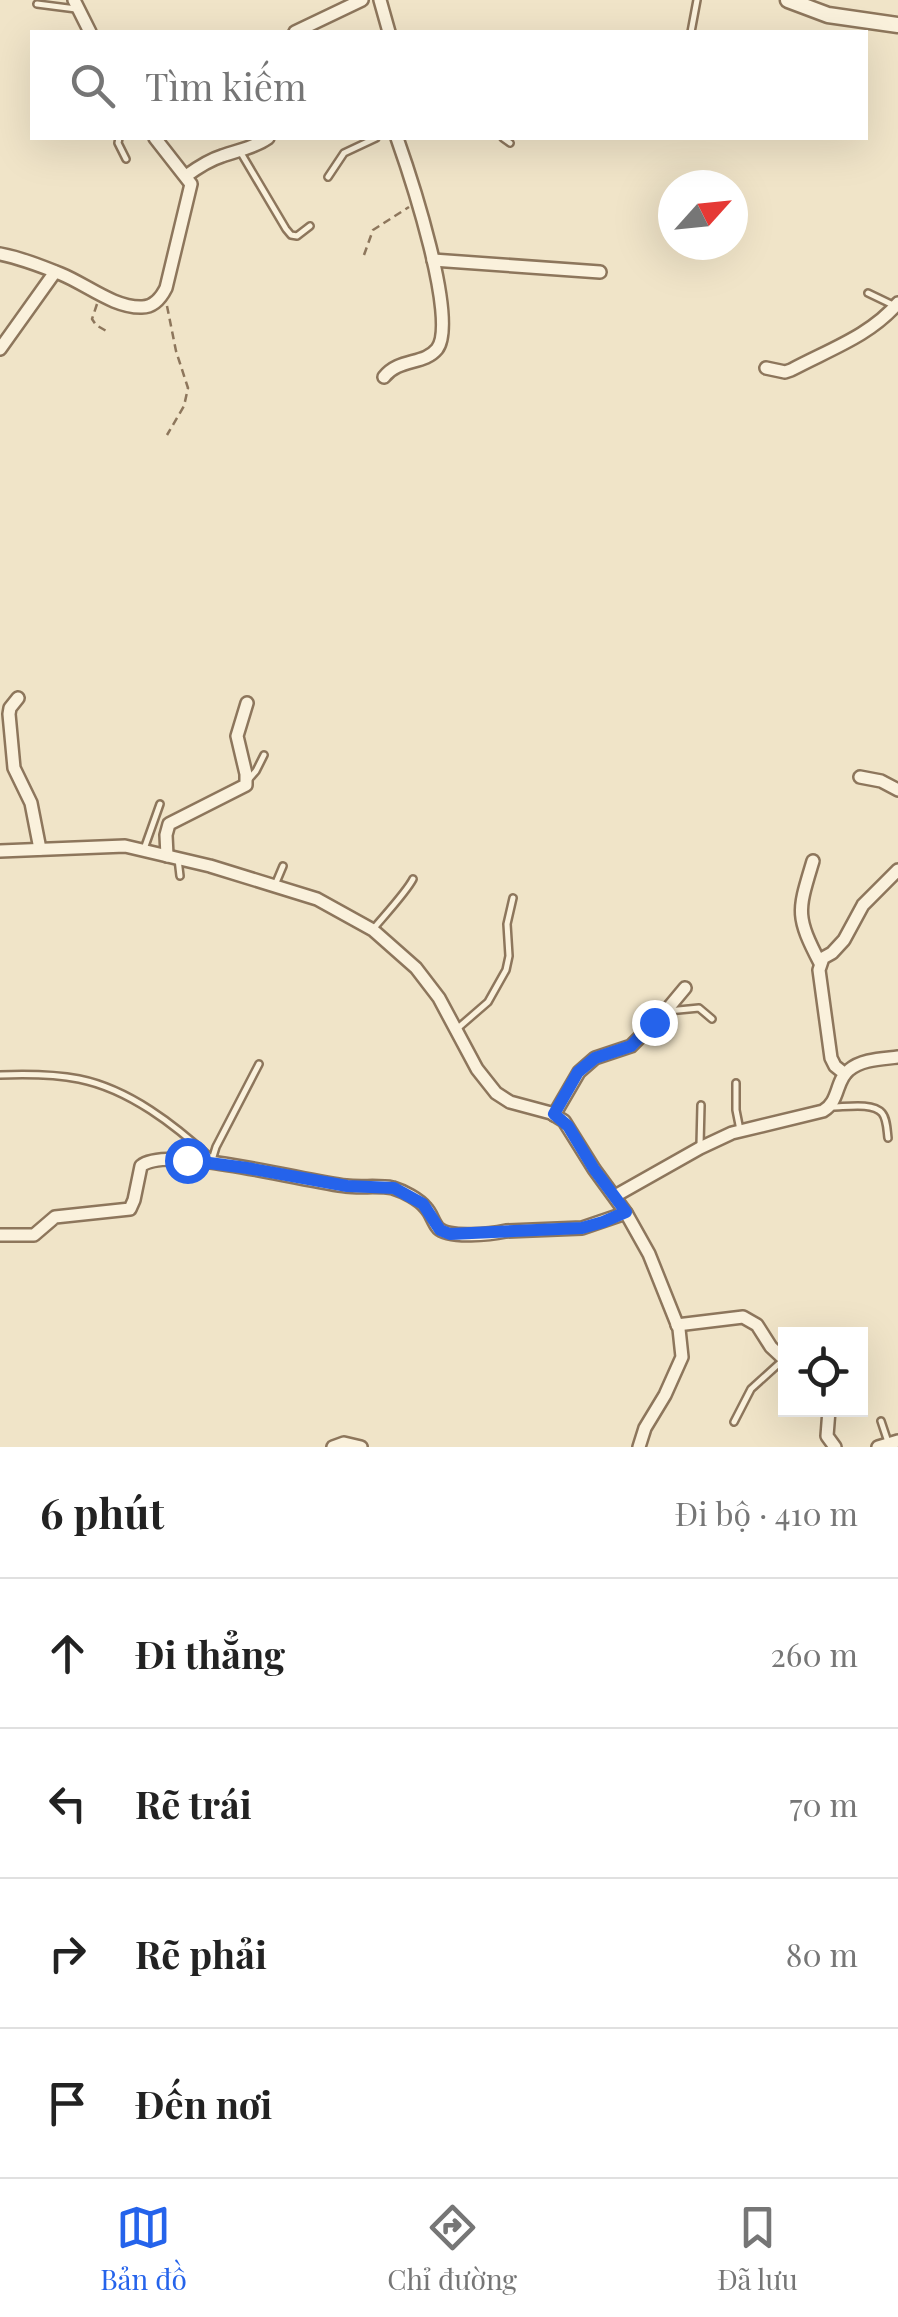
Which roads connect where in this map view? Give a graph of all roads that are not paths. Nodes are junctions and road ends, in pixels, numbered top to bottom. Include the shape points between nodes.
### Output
1 (362, 0) edge
2 (380, 0) edge
3 (697, 0) edge
4 (789, 0) edge
5 (37, 4) dead end
6 (76, 5) edge
7 (898, 25) edge
8 (89, 30) edge
9 (299, 30) edge
10 (388, 30) edge
11 (691, 30) edge
12 (119, 140) edge
13 (157, 140) edge
14 (263, 140) edge
15 (372, 140) edge
16 (398, 140) edge
17 (506, 140) edge
18 (510, 143) dead end
19 (240, 150) junction
20 (126, 159) dead end
21 (186, 176) junction
22 (328, 177) dead end
23 (310, 226) dead end
24 (0, 254) edge
25 (433, 260) junction
26 (55, 272) junction
27 (600, 272) dead end
28 (868, 293) dead end
29 (897, 306) edge
30 (0, 349) edge
31 (766, 368) dead end
32 (384, 378) dead end
33 (18, 698) dead end
34 (246, 703) dead end
35 (264, 754) dead end
36 (860, 777) dead end
37 (247, 781) junction
38 (898, 790) edge
39 (160, 804) dead end
40 (40, 849) junction
41 (144, 849) junction
42 (0, 852) edge
43 (173, 857) junction
44 (813, 860) dead end
45 (283, 866) dead end
46 (898, 870) edge
47 (180, 876) dead end
48 (413, 879) dead end
49 (275, 884) junction
50 (513, 898) dead end
51 (372, 930) junction
52 (820, 963) junction
53 (684, 988) dead end
54 (665, 1012) junction
55 (712, 1019) dead end
56 (456, 1030) junction
57 (898, 1057) edge
58 (259, 1064) dead end
59 (845, 1074) junction
60 (0, 1075) edge
61 (736, 1083) dead end
62 (700, 1104) dead end
63 (830, 1108) junction
64 (554, 1114) junction
65 (740, 1130) junction
66 (888, 1138) dead end
67 (700, 1148) junction
68 (212, 1162) junction
69 (615, 1196) junction
70 (626, 1212) junction
71 (0, 1235) edge
72 (677, 1325) junction
73 (778, 1354) edge
74 (778, 1365) edge
75 (828, 1417) edge
76 (881, 1421) dead end
77 (734, 1422) dead end
78 (888, 1444) edge
79 (831, 1446) edge
80 (334, 1447) edge
81 (362, 1447) edge
82 (639, 1447) edge

1 - 9 street
2 - 10 street
3 - 11 lane
4 - 7 street via 828,15
5 - 6 lane
6 - 8 street
12 - 20 lane
13 - 21 street
14 - 19 street
15 - 22 lane via 344,153
16 - 25 street
17 - 18 lane
19 - 21 street
19 - 23 lane via 291,235
21 - 26 street via 192,184 163,295 146,307 126,304
24 - 26 street
25 - 27 street
25 - 32 street via 440,344 394,366
26 - 30 street
28 - 29 lane
29 - 31 street via 860,335 791,370
33 - 40 street via 9,714 14,768 32,803
34 - 37 street via 237,736
35 - 37 lane
36 - 38 street
37 - 43 street via 169,824
39 - 41 lane
40 - 41 street
40 - 42 street
41 - 43 street
43 - 47 lane
43 - 49 street
44 - 52 street via 800,915
45 - 49 lane
46 - 52 street
48 - 51 lane
49 - 51 street
50 - 56 lane via 506,970 488,1002
51 - 56 street via 416,968
52 - 59 street via 831,1058
53 - 54 street
54 - 55 lane via 699,1008
54 - 64 street via 631,1046 595,1058 578,1072
56 - 64 street via 496,1093
57 - 59 street via 863,1062
58 - 68 lane
59 - 63 street
60 - 68 lane via 97,1084 182,1132
61 - 65 lane
62 - 67 lane
63 - 65 street
63 - 66 lane via 878,1109
64 - 69 street
65 - 67 street
67 - 69 street
68 - 70 street via 408,1190 450,1234 582,1228
68 - 71 street via 150,1160 141,1166 130,1209 55,1217 34,1235
69 - 70 street
70 - 72 street
72 - 73 street via 744,1316
72 - 82 street via 682,1361
74 - 77 lane via 751,1389
75 - 79 street
76 - 78 lane
80 - 81 street

